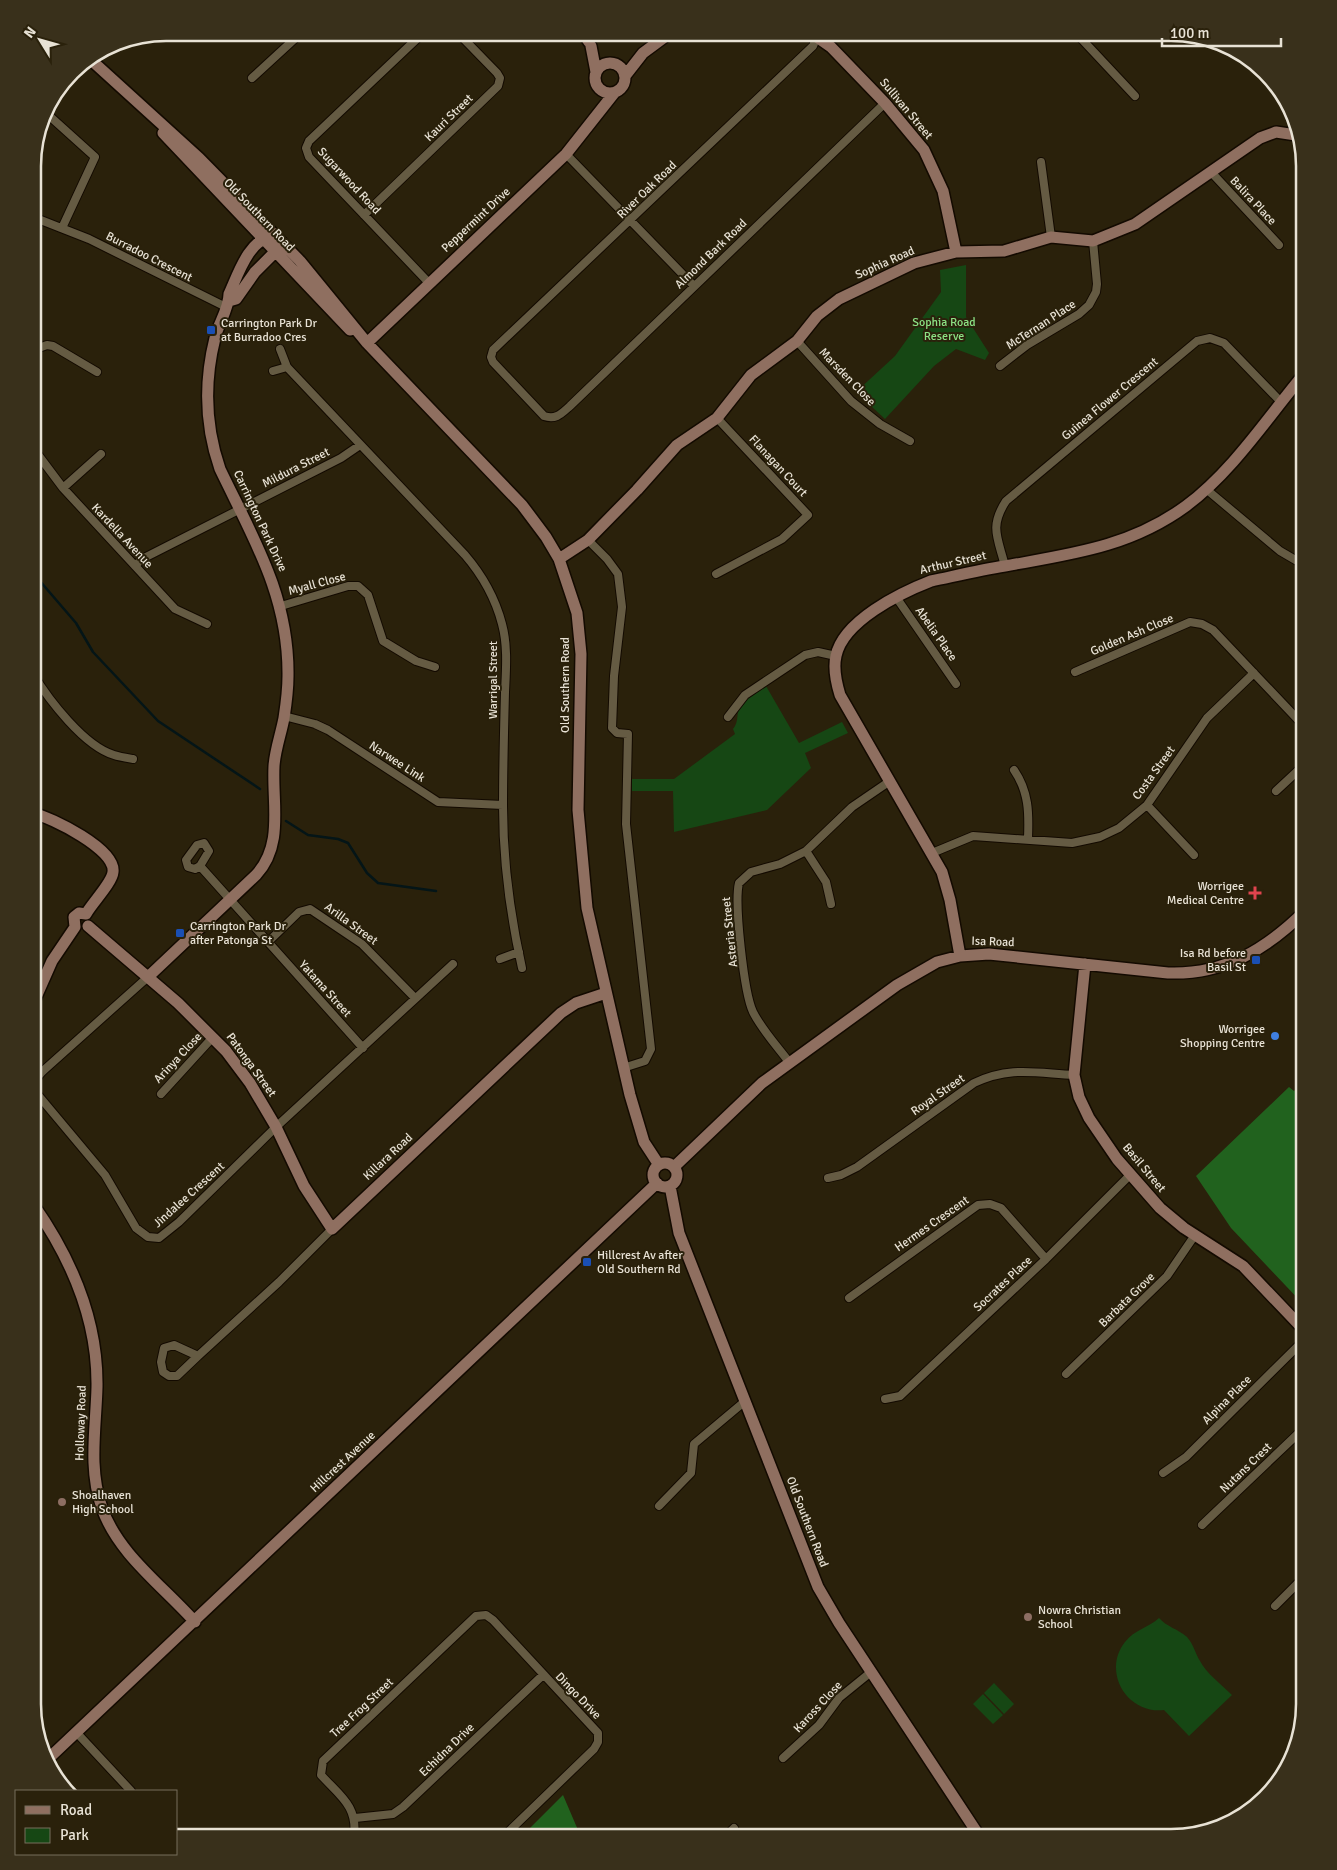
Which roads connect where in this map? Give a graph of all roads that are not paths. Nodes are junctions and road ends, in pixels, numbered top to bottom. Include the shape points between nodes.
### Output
1 (290, 42) edge
2 (414, 42) edge
3 (467, 42) edge
4 (588, 42) edge
5 (590, 42) edge
6 (658, 42) edge
7 (813, 42) edge
8 (824, 42) edge
9 (1084, 42) edge
10 (644, 53) junction
11 (95, 63) edge
12 (613, 64) junction
13 (596, 72) junction
14 (625, 76) junction
15 (252, 78) dead end
16 (598, 87) junction
17 (616, 92) junction
18 (1135, 96) dead end
19 (885, 103) junction
20 (598, 113) junction
21 (51, 118) edge
22 (1291, 133) edge
23 (566, 154) junction
24 (1041, 162) dead end
25 (1211, 172) junction
26 (364, 215) junction
27 (42, 220) edge
28 (632, 221) junction
29 (62, 228) junction
30 (268, 236) junction
31 (1051, 237) junction
32 (1093, 242) junction
33 (1279, 245) dead end
34 (276, 251) junction
35 (956, 252) junction
36 (429, 283) junction
37 (694, 286) junction
38 (227, 304) junction
39 (797, 341) junction
40 (367, 343) junction
41 (42, 347) edge
42 (280, 349) dead end
43 (1000, 366) dead end
44 (287, 367) junction
45 (274, 371) dead end
46 (97, 372) dead end
47 (1296, 384) edge
48 (1281, 402) junction
49 (550, 418) joint
50 (717, 418) junction
51 (910, 441) dead end
52 (360, 445) junction
53 (101, 454) dead end
54 (42, 460) edge
55 (63, 488) junction
56 (1206, 489) junction
57 (239, 509) junction
58 (588, 540) junction
59 (559, 559) junction
60 (1296, 560) edge
61 (135, 566) junction
62 (1005, 566) junction
63 (716, 574) dead end
64 (896, 597) junction
65 (281, 606) junction
66 (207, 624) dead end
67 (836, 656) junction
68 (434, 667) dead end
69 (1076, 672) dead end
70 (1254, 673) junction
71 (956, 684) dead end
72 (42, 686) edge
73 (284, 716) junction
74 (728, 717) dead end
75 (1296, 718) edge
76 (133, 759) dead end
77 (1014, 770) dead end
78 (1296, 772) edge
79 (890, 780) junction
80 (1276, 791) dead end
81 (503, 805) junction
82 (1147, 805) junction
83 (42, 816) edge
84 (1028, 838) junction
85 (806, 851) junction
86 (932, 853) junction
87 (1194, 855) dead end
88 (200, 866) dead end
89 (229, 900) junction
90 (831, 904) dead end
91 (86, 914) junction
92 (1296, 919) edge
93 (88, 926) junction
94 (75, 927) junction
95 (268, 942) junction
96 (519, 952) junction
97 (960, 956) junction
98 (500, 959) dead end
99 (452, 964) dead end
100 (1086, 964) junction
101 (522, 968) dead end
102 (148, 977) junction
103 (41, 985) edge
104 (606, 993) junction
105 (415, 998) junction
106 (213, 1037) junction
107 (363, 1048) junction
108 (790, 1062) junction
109 (623, 1068) junction
110 (41, 1073) edge
111 (1074, 1076) junction
112 (160, 1094) dead end
113 (41, 1099) edge
114 (276, 1127) junction
115 (659, 1165) junction
116 (674, 1167) junction
117 (1130, 1176) junction
118 (828, 1178) dead end
119 (657, 1183) junction
120 (670, 1186) junction
121 (41, 1216) edge
122 (332, 1229) junction
123 (1195, 1235) junction
124 (1046, 1259) junction
125 (849, 1298) dead end
126 (1296, 1321) edge
127 (1296, 1348) edge
128 (198, 1356) junction
129 (1066, 1374) dead end
130 (885, 1399) dead end
131 (744, 1402) junction
132 (1296, 1436) edge
133 (1163, 1473) dead end
134 (659, 1506) dead end
135 (1202, 1525) dead end
136 (1296, 1585) edge
137 (1275, 1606) dead end
138 (484, 1615) joint
139 (195, 1622) junction
140 (871, 1672) junction
141 (542, 1675) junction
142 (76, 1732) junction
143 (53, 1755) edge
144 (782, 1758) dead end
145 (130, 1790) edge
146 (355, 1818) junction
147 (354, 1828) edge
148 (512, 1828) edge
149 (974, 1829) edge

1 - 15 street
2 - 26 street, Sugarwood Road via 307,145 309,157
3 - 26 street, Kauri Street via 497,73 500,78 498,86
4 - 13 street
5 - 12 street
6 - 10 street
7 - 28 street, River Oak Road
8 - 19 street, Sullivan Street
9 - 18 street
10 - 12 street
10 - 14 street
11 - 30 street, Old Southern Road via 199,158
12 - 13 street via 602,65
12 - 14 street via 622,69
13 - 16 street
14 - 17 street via 623,86
16 - 17 street via 606,92
16 - 20 street
17 - 20 street, Peppermint Drive
19 - 35 street, Sullivan Street via 913,136 934,169 946,200
19 - 37 street, Almond Bark Road
20 - 23 street, Peppermint Drive
21 - 29 street via 95,157
22 - 25 street, Sophia Road via 1276,132 1260,138
23 - 28 street
23 - 36 street, Peppermint Drive
24 - 31 street
25 - 32 street, Sophia Road via 1135,224
25 - 33 street, Balira Place
26 - 36 street, Sugarwood Road
27 - 29 street, Burradoo Crescent
28 - 37 street
28 - 49 street, River Oak Road via 493,350 491,357 544,416
29 - 38 street, Burradoo Crescent
30 - 34 street
30 - 38 street, Carrington Park Drive via 248,254
30 - 40 street, Old Southern Road via 318,281
31 - 32 street, Sophia Road
31 - 35 street, Sophia Road via 1004,251
32 - 43 street, McTernan Place via 1097,284 1089,305
34 - 38 street, Carrington Park Drive via 255,272 236,299
34 - 40 street, Old Southern Road via 348,329
35 - 39 street, Sophia Road via 914,263 839,299 817,316
36 - 40 street, Peppermint Drive
37 - 49 street, Almond Bark Road via 570,406 559,416
38 - 57 street, Carrington Park Drive via 212,352 207,404 214,452
39 - 50 street, Sophia Road via 751,375
39 - 51 street, Marsden Close via 851,401 880,424
40 - 59 street, Old Southern Road via 522,505
41 - 46 street via 53,346
42 - 44 street, Warrigal Street
44 - 45 street
44 - 52 street, Warrigal Street
47 - 48 street, Arthur Street
48 - 56 street, Arthur Street
48 - 62 street, Guinea Flower Crescent via 1224,343 1210,338 1197,341 1006,501 996,515
50 - 58 street, Sophia Road via 676,445 638,490
50 - 63 street, Flanagan Court via 808,515 782,539
52 - 57 street, Mildura Street via 341,458
52 - 81 street, Warrigal Street via 465,554 495,601 503,625 506,651
53 - 55 street
54 - 55 street, Kardella Avenue
55 - 61 street, Kardella Avenue
56 - 60 street via 1280,551
56 - 62 street, Arthur Street via 1158,524 1126,539 1094,550
57 - 61 street, Mildura Street via 142,559
57 - 65 street, Carrington Park Drive via 268,567
58 - 59 street, Sophia Road
58 - 109 street via 618,574 622,607 612,728 617,733 628,734 626,824 651,1049 645,1061
59 - 104 street, Old Southern Road via 579,631 582,673 578,810 580,857 587,908
61 - 66 street, Kardella Avenue via 175,609
62 - 64 street, Arthur Street via 931,580
64 - 67 street, Arthur Street via 850,629
64 - 71 street, Abelia Place
65 - 68 street, Myall Close via 348,586 358,586 368,595 383,641 416,661
65 - 73 street, Carrington Park Drive via 288,662
67 - 74 street via 818,652 805,655 746,695
67 - 79 street, Arthur Street via 834,671 840,695
69 - 70 street, Golden Ash Close via 1190,622 1213,630
70 - 75 street, Golden Ash Close
70 - 82 street, Costa Street via 1207,718
72 - 76 street via 63,715 90,740 113,755
73 - 81 street, Narwee Link via 328,730 438,802
73 - 89 street, Carrington Park Drive via 275,756 275,820 269,858
77 - 84 street via 1022,782 1028,804
78 - 80 street
79 - 85 street, Asteria Street via 852,807
79 - 86 street, Arthur Street
81 - 96 street, Warrigal Street via 508,893
82 - 84 street, Costa Street via 1119,828 1091,839 1064,843
82 - 87 street
83 - 91 street via 60,823 87,840 103,853 113,869 111,880
84 - 86 street, Costa Street via 973,836
85 - 90 street via 826,882
85 - 108 street, Asteria Street via 788,861 745,875 737,890 749,1002 762,1026
86 - 97 street, Arthur Street via 946,886
88 - 89 street, Yatama Street
89 - 95 street, Yatama Street
89 - 102 street, Carrington Park Drive
91 - 93 street via 90,919
91 - 94 street via 79,913 74,917
92 - 100 street, Isa Road via 1265,947 1237,962 1208,971 1168,973
93 - 94 street via 82,930
93 - 102 street, Patonga Street
94 - 103 street via 52,961
95 - 105 street, Arilla Street via 299,912 310,909 367,948
95 - 107 street, Yatama Street
96 - 98 street
96 - 101 street, Warrigal Street
97 - 100 street, Isa Road via 989,954
97 - 108 street, Isa Road via 924,968
99 - 105 street, Jindalee Crescent
100 - 111 street, Basil Street
102 - 106 street, Patonga Street
102 - 110 street, Jindalee Crescent
104 - 109 street, Old Southern Road
104 - 122 street, Killara Road via 576,1003 561,1013
105 - 107 street, Jindalee Crescent
106 - 112 street, Arinya Close
106 - 114 street, Patonga Street via 250,1083
107 - 114 street, Jindalee Crescent
108 - 116 street, Isa Road via 750,1093
109 - 115 street, Old Southern Road via 644,1142
111 - 117 street, Basil Street via 1089,1118
111 - 118 street, Royal Street via 1009,1071 985,1078 850,1171
113 - 114 street, Jindalee Crescent via 105,1175 136,1228 148,1237 163,1235
114 - 122 street, Patonga Street via 304,1186
115 - 116 street via 666,1163
115 - 119 street via 654,1174
116 - 120 street via 677,1177
117 - 123 street, Basil Street via 1171,1218
117 - 124 street, Socrates Place
119 - 120 street via 663,1187
119 - 139 street, Hillcrest Avenue
120 - 131 street, Old Southern Road via 679,1233
121 - 139 street, Holloway Road via 69,1263 89,1320 97,1385 94,1470 102,1508 121,1544
122 - 128 street, Killara Road
123 - 126 street, Basil Street via 1253,1275
123 - 129 street, Barbata Grove via 1176,1266 1156,1288
124 - 125 street, Hermes Crescent via 1001,1208 990,1204 978,1205
124 - 130 street, Socrates Place via 900,1396
127 - 133 street, Alpina Place via 1186,1457
128 - 128 street, Killara Road via 177,1376 163,1372 164,1348 170,1345
131 - 134 street via 694,1444 691,1473
131 - 140 street, Old Southern Road via 818,1587
132 - 135 street, Nutans Crest
136 - 137 street
138 - 141 street, Dingo Drive via 493,1620
138 - 146 street, Tree Frog Street via 476,1616 323,1760 321,1775 352,1808
139 - 142 street, Hillcrest Avenue
140 - 144 street, Kaross Close via 839,1698 818,1725
140 - 149 street, Old Southern Road
141 - 146 street, Echidna Drive via 404,1807 393,1814
141 - 148 street, Dingo Drive via 598,1733 598,1742
142 - 143 street, Hillcrest Avenue
142 - 145 street
146 - 147 street

